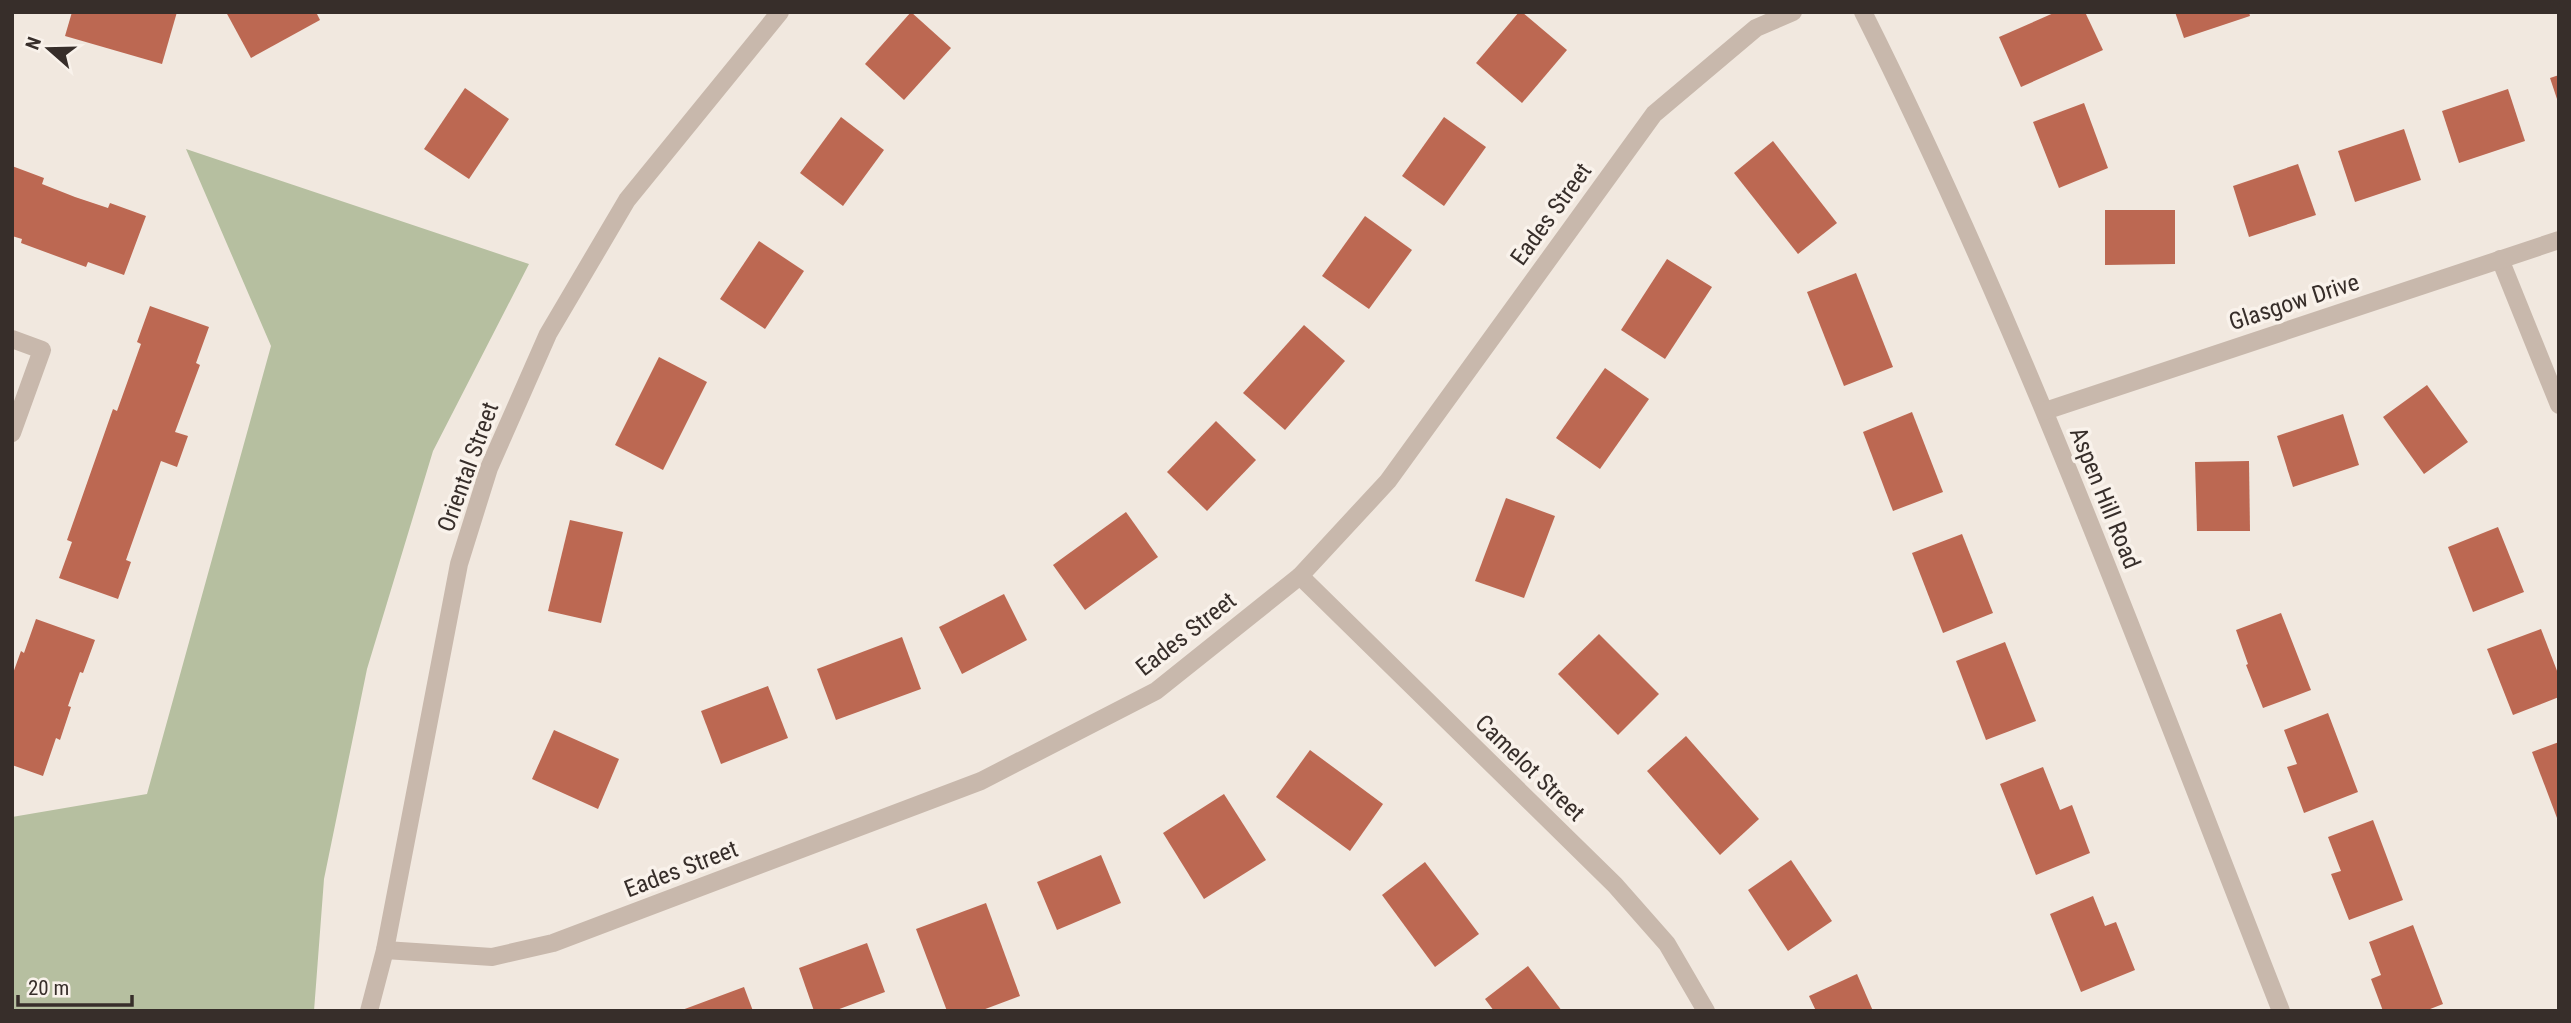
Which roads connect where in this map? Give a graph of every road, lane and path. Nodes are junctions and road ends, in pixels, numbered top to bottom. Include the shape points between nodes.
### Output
1 (780, 12) edge
2 (1793, 12) edge
3 (1863, 12) edge
4 (2559, 240) edge
5 (2500, 259) junction
6 (12, 339) edge
7 (2559, 405) edge
8 (2045, 411) junction
9 (12, 433) edge
10 (1300, 576) junction
11 (385, 950) junction
12 (369, 1011) edge
13 (1706, 1011) edge
14 (2281, 1011) edge

1 - 11 street, Oriental Street via 627,200 548,334 489,468 459,564
2 - 10 street, Eades Street via 1756,28 1654,114 1388,481
3 - 8 street, Aspen Hill Road via 1921,128
4 - 5 street, Glasgow Drive
5 - 7 street
5 - 8 street, Glasgow Drive
6 - 9 street via 42,350
8 - 14 street, Aspen Hill Road
10 - 11 street, Eades Street via 1156,691 981,781 553,943 492,957
10 - 13 street, Camelot Street via 1615,885 1667,944
11 - 12 street, Oriental Street

